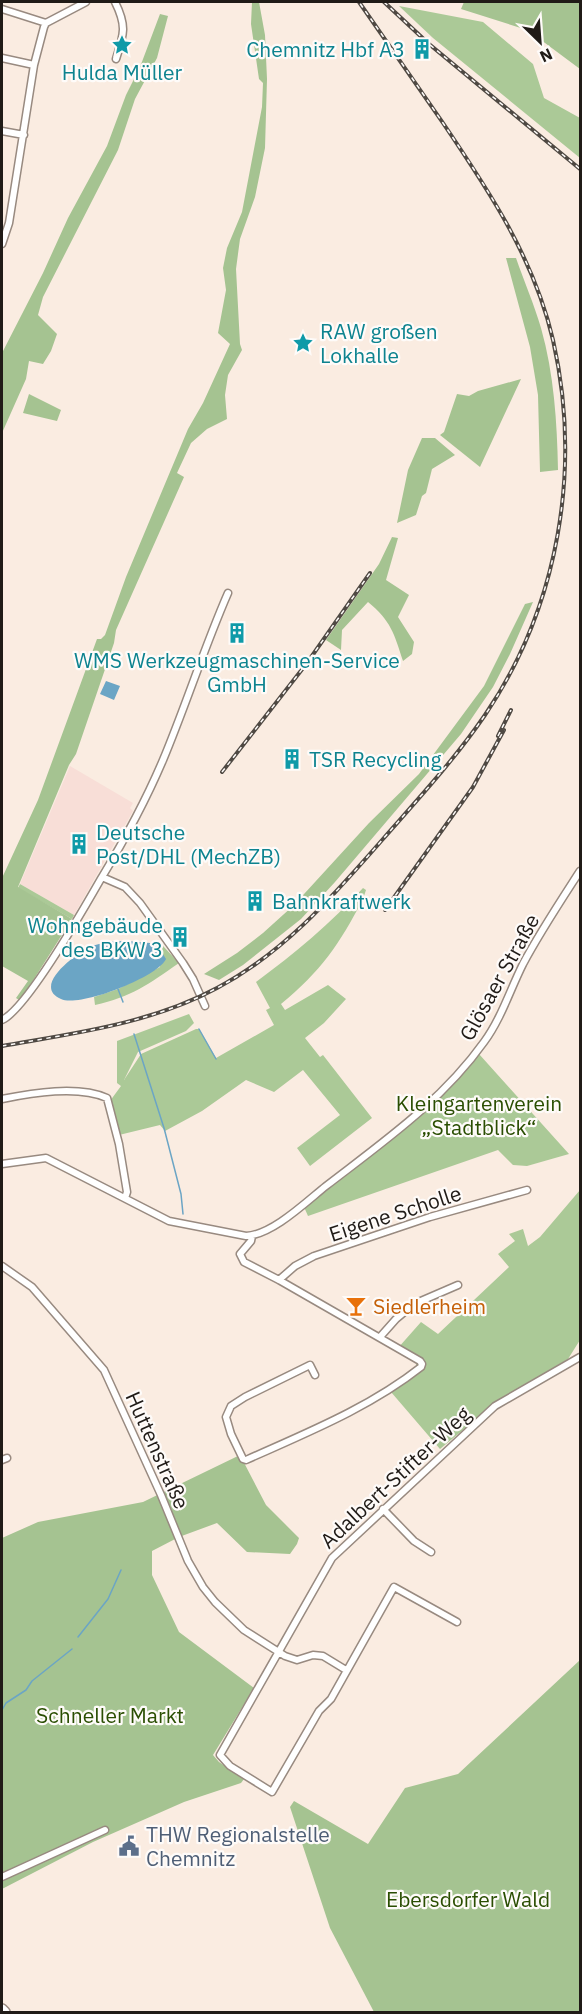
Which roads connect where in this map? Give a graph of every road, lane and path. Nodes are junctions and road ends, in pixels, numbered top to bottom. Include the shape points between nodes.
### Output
1 (86, 2) edge
2 (115, 2) edge
3 (2, 9) edge
4 (46, 23) junction
5 (2, 58) edge
6 (116, 59) dead end
7 (34, 65) junction
8 (2, 131) edge
9 (24, 135) junction
10 (2, 244) edge
11 (228, 593) dead end
12 (580, 871) edge
13 (102, 877) junction
14 (205, 1006) dead end
15 (2, 1020) edge
16 (2, 1099) edge
17 (2, 1164) edge
18 (527, 1190) dead end
19 (125, 1198) junction
20 (252, 1236) junction
21 (2, 1266) edge
22 (279, 1280) junction
23 (458, 1285) dead end
24 (380, 1337) junction
25 (580, 1357) edge
26 (315, 1375) dead end
27 (383, 1509) junction
28 (431, 1552) dead end
29 (457, 1622) dead end
30 (278, 1652) junction
31 (346, 1670) junction
32 (105, 1830) dead end
33 (2, 1877) edge
34 (2, 2008) edge
35 (5, 2013) edge

1 - 4 street
2 - 6 street via 124,30
3 - 4 street
4 - 7 street
5 - 7 street
7 - 9 street
8 - 9 street
9 - 10 street
11 - 13 street via 164,758
12 - 20 street, Glösaer Straße via 523,964 490,1032 466,1065 388,1139 286,1218
13 - 14 street via 125,887 140,903 184,965
13 - 15 street via 32,988 12,1014
16 - 19 street via 46,1092 92,1093 107,1098 119,1144
17 - 19 street via 46,1158
18 - 22 street, Eigene Scholle via 314,1256
19 - 20 street via 169,1221
20 - 22 street via 241,1258
21 - 30 street, Huttenstraße via 32,1287 104,1370 203,1587 227,1616
22 - 24 street
23 - 24 street via 414,1304
24 - 26 street via 420,1361 421,1367 391,1390 337,1418 243,1459 226,1417 231,1406 310,1365
25 - 27 street, Adalbert-Stifter-Weg via 495,1406
27 - 28 street via 414,1541
27 - 30 street, Adalbert-Stifter-Weg via 332,1558
29 - 31 street via 394,1587
30 - 31 street via 297,1660 322,1656
30 - 31 street, Adalbert-Stifter-Weg via 220,1755 230,1766 272,1792
32 - 33 street
34 - 35 street

